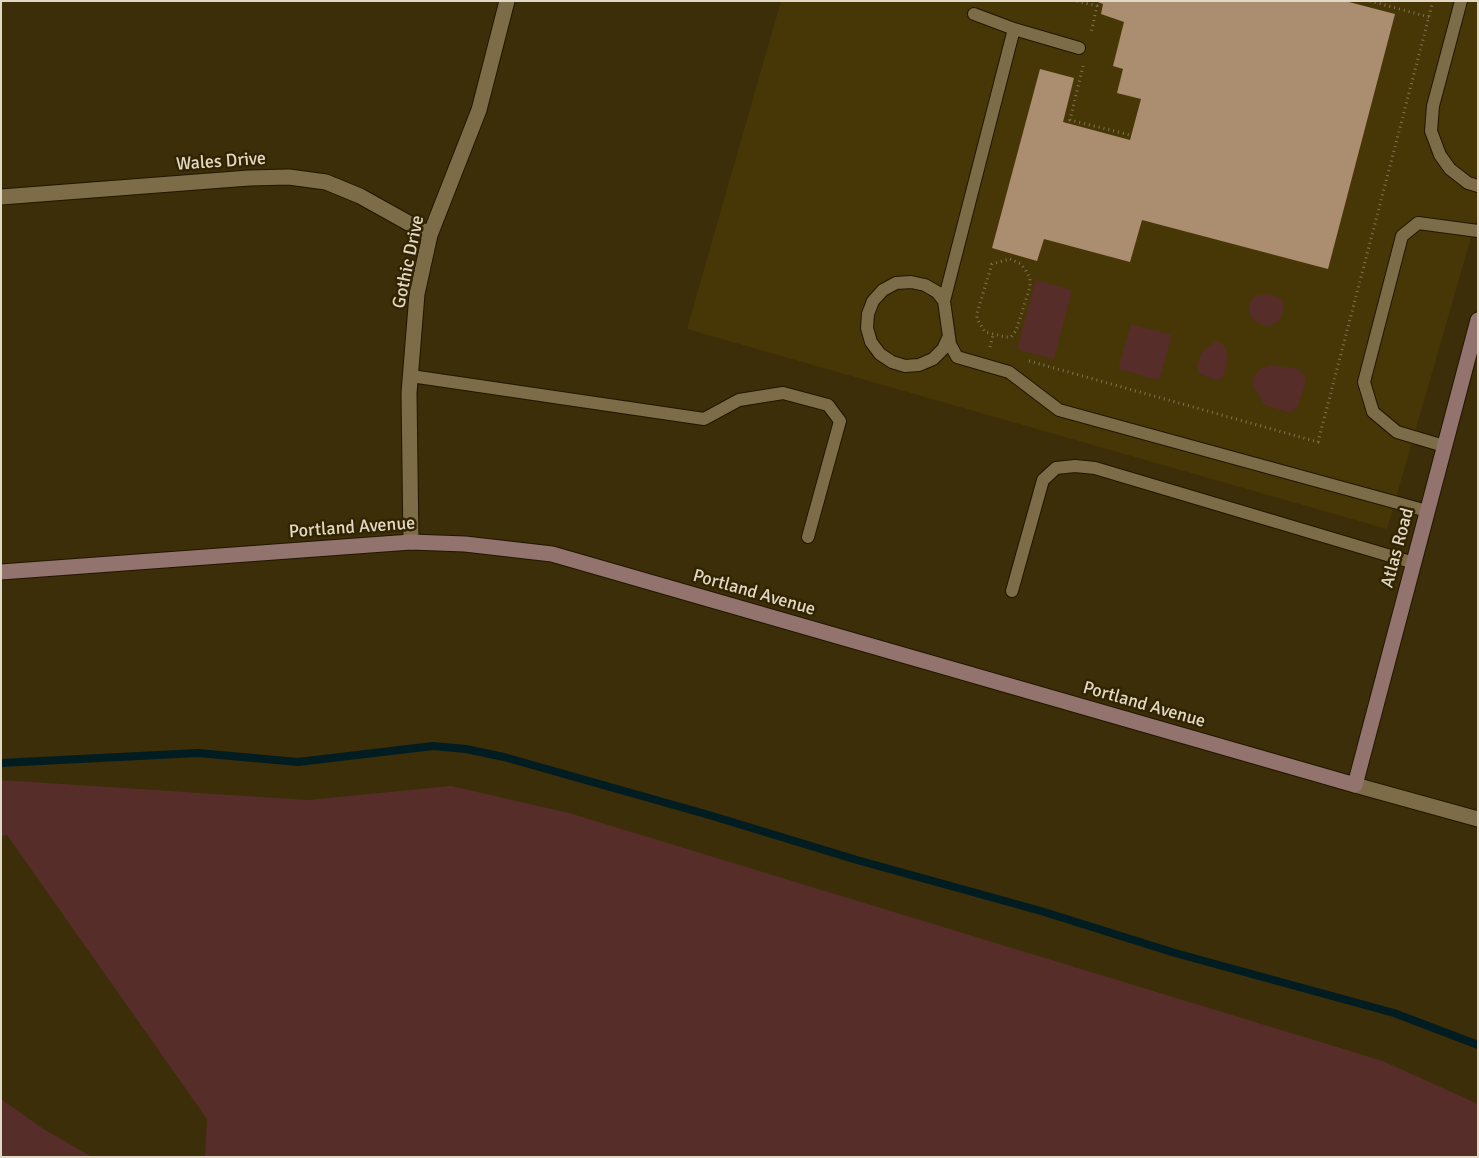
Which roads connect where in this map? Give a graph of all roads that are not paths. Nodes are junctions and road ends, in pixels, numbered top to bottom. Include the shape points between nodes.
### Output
1 (507, 1) edge
2 (1461, 1) edge
3 (974, 14) dead end
4 (1014, 29) junction
5 (1079, 48) dead end
6 (1478, 186) edge
7 (1, 197) edge
8 (1478, 231) edge
9 (430, 235) junction
10 (944, 301) junction
11 (1478, 320) edge
12 (949, 336) junction
13 (411, 376) junction
14 (1444, 446) junction
15 (1427, 511) junction
16 (808, 537) dead end
17 (411, 542) junction
18 (1414, 563) junction
19 (1, 572) edge
20 (1012, 592) dead end
21 (1355, 785) junction
22 (1478, 819) edge

1 - 9 street, Gothic Drive via 479,110
2 - 6 lane via 1433,106 1432,131 1440,155 1450,169 1468,183
3 - 4 lane
4 - 5 lane
4 - 10 lane
7 - 9 street, Wales Drive via 289,177 326,182 360,196
8 - 14 lane via 1418,223 1402,236 1364,382 1372,412 1397,432
9 - 13 street, Gothic Drive via 417,294
10 - 12 lane
10 - 12 lane via 925,285 896,283 873,301 867,328 871,342 880,354 905,366 920,365 933,359
11 - 14 street, Atlas Road
12 - 15 lane via 957,357 1009,372 1059,410
13 - 16 lane via 704,419 739,400 784,393 828,405 840,421
13 - 17 street, Gothic Drive
14 - 15 street, Atlas Road
15 - 18 street, Atlas Road
17 - 19 street, Portland Avenue
17 - 21 street, Portland Avenue via 465,544 552,554
18 - 20 lane via 1095,468 1075,466 1056,468 1043,480
18 - 21 street, Atlas Road
21 - 22 street, Portland Avenue

